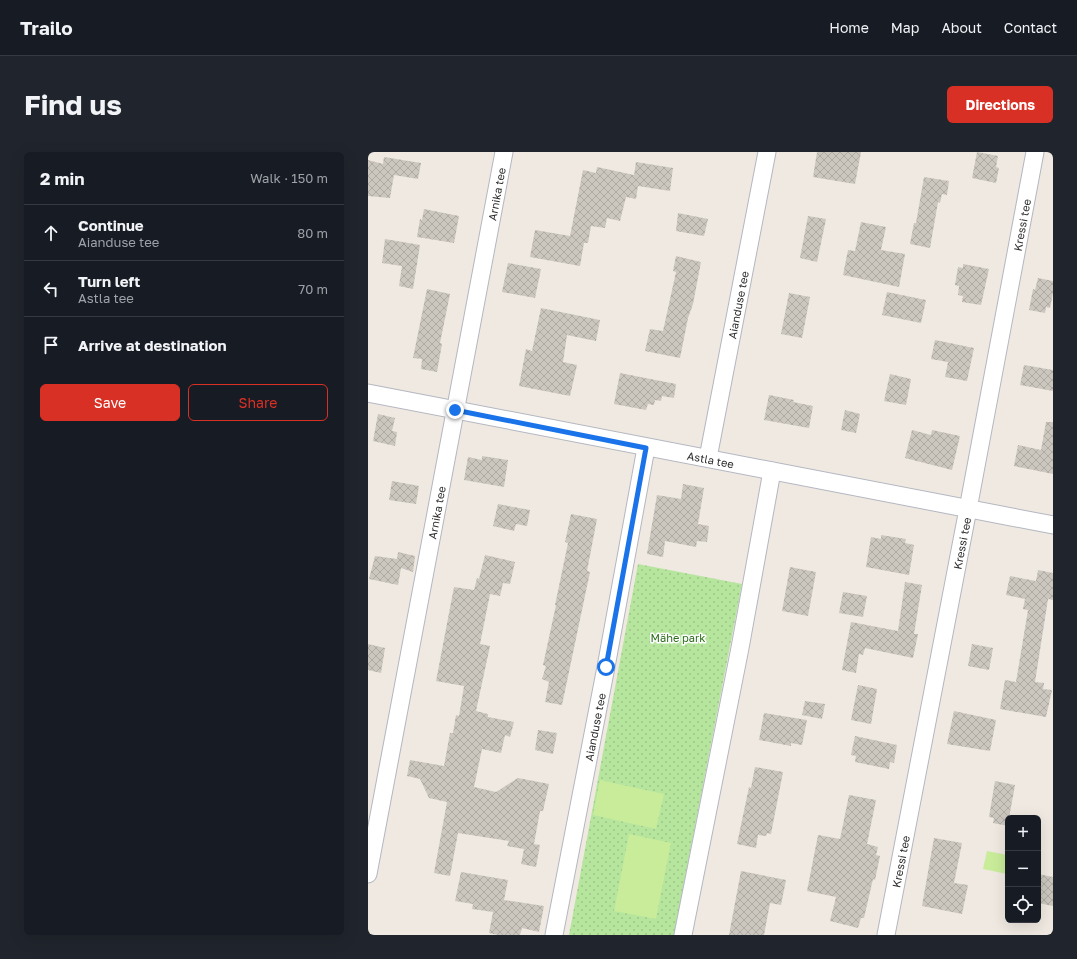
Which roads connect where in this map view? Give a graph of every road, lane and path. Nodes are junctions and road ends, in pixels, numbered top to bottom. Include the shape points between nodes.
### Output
1 (504, 152) edge
2 (767, 152) edge
3 (1035, 152) edge
4 (368, 393) edge
5 (455, 410) junction
6 (646, 448) junction
7 (708, 458) junction
8 (772, 471) junction
9 (968, 509) junction
10 (1053, 526) edge
11 (368, 874) edge
12 (554, 935) edge
13 (683, 935) edge
14 (886, 935) edge

1 - 5 street, Arnika tee
2 - 7 street, Aianduse tee
3 - 9 street, Kressi tee
4 - 5 street, Astla tee
5 - 6 street, Astla tee
5 - 11 street, Arnika tee
6 - 7 street, Astla tee
6 - 12 street, Aianduse tee
7 - 8 street, Astla tee
8 - 9 street, Astla tee
8 - 13 street
9 - 10 street, Astla tee
9 - 14 street, Kressi tee

